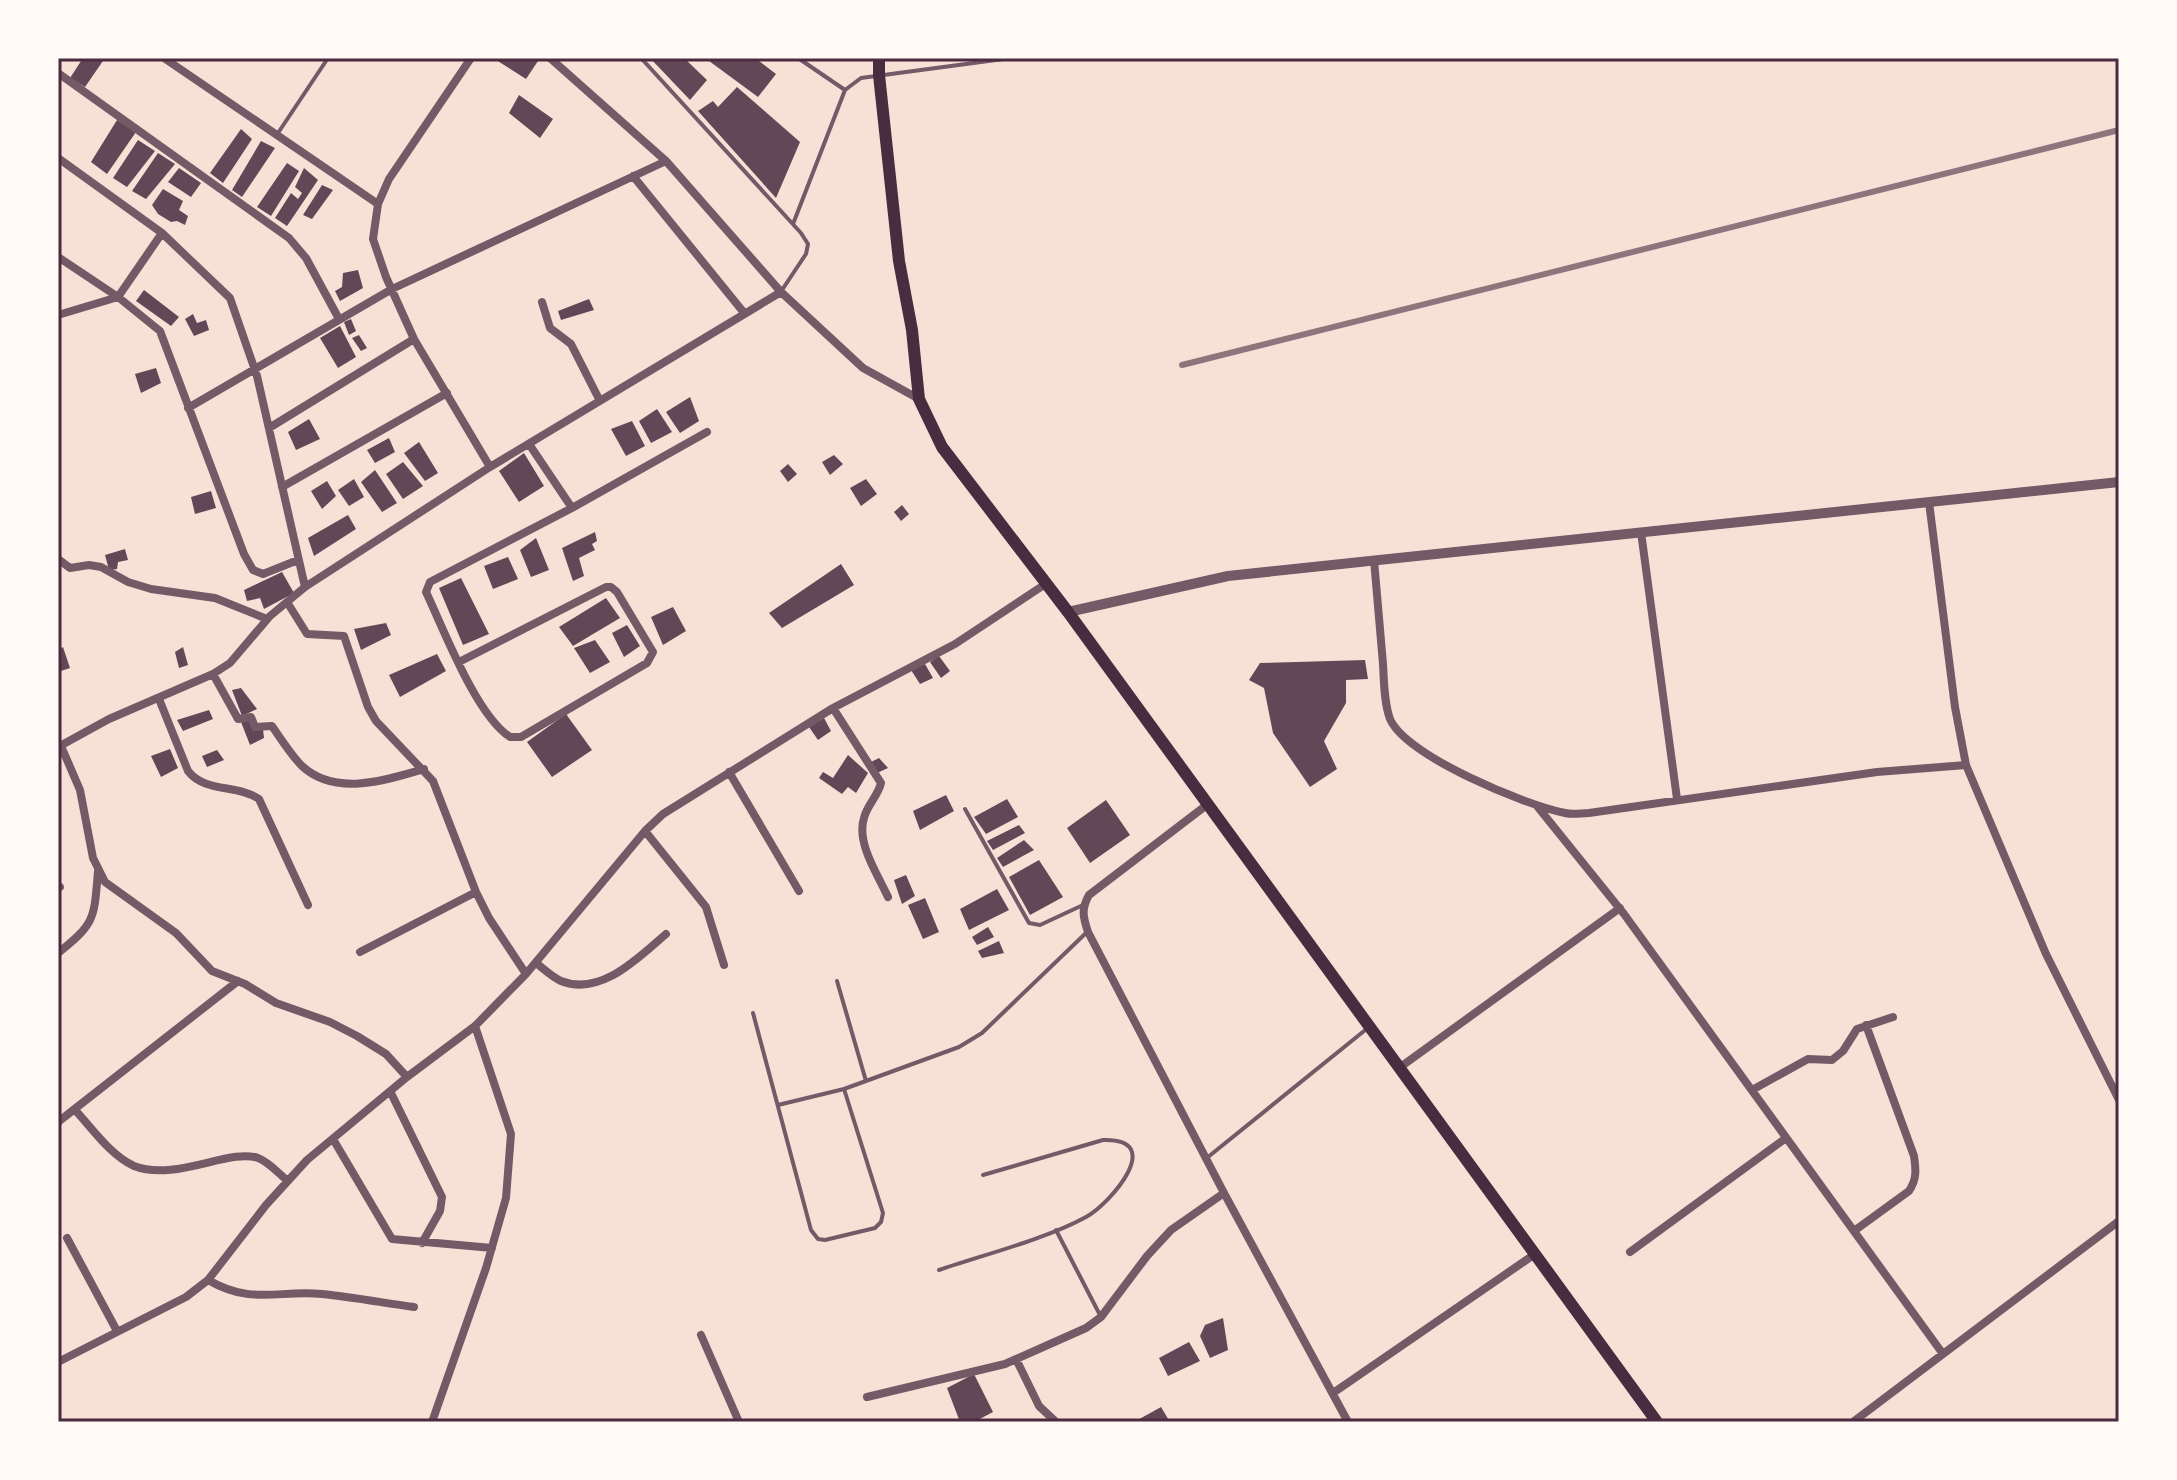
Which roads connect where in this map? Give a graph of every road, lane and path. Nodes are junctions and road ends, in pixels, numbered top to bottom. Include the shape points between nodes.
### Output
1 (164, 58) edge
2 (328, 58) edge
3 (471, 58) edge
4 (550, 58) edge
5 (641, 58) edge
6 (798, 58) edge
7 (879, 58) edge
8 (1011, 58) edge
9 (996, 59) edge
10 (58, 73) edge
11 (879, 75) junction
12 (845, 90) junction
13 (276, 135) junction
14 (58, 158) edge
15 (666, 161) junction
16 (633, 176) junction
17 (378, 204) junction
18 (793, 224) junction
19 (162, 233) junction
20 (58, 257) edge
21 (392, 289) junction
22 (781, 292) junction
23 (118, 297) junction
24 (542, 302) dead end
25 (745, 314) junction
26 (58, 315) edge
27 (339, 319) junction
28 (414, 339) junction
29 (254, 368) junction
30 (447, 393) junction
31 (919, 399) junction
32 (600, 401) junction
33 (188, 408) junction
34 (269, 428) junction
35 (707, 432) dead end
36 (529, 444) junction
37 (490, 467) junction
38 (2119, 483) edge
39 (282, 487) junction
40 (1929, 502) junction
41 (572, 508) junction
42 (1641, 532) junction
43 (58, 559) edge
44 (298, 560) junction
45 (1374, 560) junction
46 (1047, 583) junction
47 (305, 587) junction
48 (287, 602) junction
49 (1068, 612) junction
50 (267, 619) junction
51 (459, 662) junction
52 (213, 674) junction
53 (159, 699) junction
54 (833, 708) junction
55 (59, 747) edge
56 (1966, 765) junction
57 (424, 769) junction
58 (729, 772) junction
59 (1677, 799) junction
60 (1208, 804) junction
61 (1537, 806) junction
62 (965, 809) dead end
63 (645, 831) junction
64 (98, 871) junction
65 (799, 891) dead end
66 (476, 892) junction
67 (888, 897) dead end
68 (308, 905) dead end
69 (1083, 905) junction
70 (1620, 908) junction
71 (1088, 932) junction
72 (666, 934) dead end
73 (360, 952) dead end
74 (58, 953) edge
75 (536, 963) junction
76 (724, 965) dead end
77 (526, 974) junction
78 (238, 981) junction
79 (837, 981) dead end
80 (753, 1013) dead end
81 (1893, 1017) dead end
82 (1866, 1025) junction
83 (475, 1026) junction
84 (1370, 1027) junction
85 (1399, 1068) junction
86 (407, 1077) junction
87 (866, 1081) junction
88 (844, 1089) junction
89 (1752, 1090) junction
90 (390, 1091) junction
91 (2119, 1100) edge
92 (778, 1105) junction
93 (58, 1109) edge
94 (75, 1110) junction
95 (61, 1120) edge
96 (1786, 1138) junction
97 (333, 1139) junction
98 (1206, 1159) junction
99 (983, 1175) dead end
100 (288, 1181) junction
101 (1224, 1193) junction
102 (2119, 1221) edge
103 (1056, 1230) junction
104 (1854, 1231) junction
105 (67, 1238) dead end
106 (422, 1243) junction
107 (492, 1248) junction
108 (1630, 1252) dead end
109 (1535, 1254) junction
110 (939, 1270) dead end
111 (208, 1280) junction
112 (414, 1307) dead end
113 (1101, 1317) junction
114 (117, 1331) junction
115 (701, 1335) dead end
116 (1943, 1354) junction
117 (1016, 1359) junction
118 (58, 1362) edge
119 (1333, 1393) junction
120 (867, 1397) dead end
121 (432, 1422) edge
122 (739, 1422) edge
123 (1056, 1422) edge
124 (1348, 1422) edge
125 (1657, 1422) edge
126 (1853, 1422) edge

1 - 13 street
2 - 13 lane
3 - 17 street via 389,179
4 - 15 street
5 - 18 lane
6 - 12 lane
7 - 11 main road
8 - 9 lane
9 - 11 lane
10 - 27 street via 289,238
11 - 12 lane via 861,78
11 - 31 main road
12 - 18 lane
13 - 17 street
14 - 19 street
15 - 16 street
15 - 22 street
16 - 21 street
16 - 25 street
17 - 21 street via 373,239
18 - 22 lane via 808,244
19 - 23 street
19 - 29 street via 230,298
20 - 23 street
21 - 27 street
21 - 28 street
22 - 25 street
22 - 31 street via 863,368
23 - 26 street
23 - 33 street via 160,331
24 - 32 street via 550,328 571,344
25 - 32 street
27 - 29 street
28 - 30 street
28 - 34 street
29 - 33 street
29 - 34 street
30 - 37 street
30 - 39 street
31 - 46 main road via 942,447
32 - 36 street
33 - 44 street via 249,565 263,574
34 - 39 street
35 - 41 street
36 - 37 street
36 - 41 street
37 - 47 street
38 - 40 street
39 - 44 street
40 - 42 street
40 - 56 street
41 - 51 street via 426,587
42 - 45 street
42 - 59 street
43 - 50 street via 70,568 101,567 151,589 215,598
44 - 47 street
45 - 49 street via 1228,576
45 - 61 street via 1390,718 1421,751
46 - 49 main road
46 - 54 street via 955,644
47 - 48 street
48 - 50 street
48 - 57 street via 307,634 344,636 376,721
49 - 60 main road
50 - 52 street via 230,663
51 - 51 street via 606,587 617,592 653,652 647,663 514,738 489,714
52 - 53 street
52 - 57 street via 238,719 251,717 255,727 272,726 315,775 374,783
53 - 55 street
53 - 68 street via 194,779 259,799
54 - 58 street
54 - 67 street via 880,779 862,831
55 - 64 street via 80,790
56 - 59 street
56 - 91 street via 2046,954
57 - 66 street via 440,794
58 - 63 street
58 - 65 street
59 - 61 street via 1568,814
60 - 69 street via 1089,895
60 - 84 main road
61 - 70 street
62 - 69 lane via 1029,923 1040,925
63 - 75 street
63 - 76 street via 706,907
64 - 74 street via 92,921
64 - 78 street via 120,894 176,933 204,965
66 - 73 street
66 - 77 street
69 - 71 street
70 - 85 street
70 - 89 street
71 - 87 lane via 982,1033 959,1047
71 - 98 street
72 - 75 street via 626,968 597,981 569,983
75 - 77 street
77 - 83 street
78 - 86 street via 276,1003 357,1036 386,1054
78 - 94 street
79 - 87 lane
80 - 92 lane
81 - 82 street
82 - 89 street via 1832,1060 1808,1059
82 - 104 street via 1916,1172 1909,1191
83 - 86 street
83 - 107 street via 511,1134 506,1198
84 - 85 main road
84 - 98 lane
85 - 109 main road
86 - 90 street
87 - 88 lane
88 - 92 lane
88 - 92 lane via 883,1213 875,1228 863,1231 825,1240 811,1230
89 - 96 street
90 - 97 street
90 - 106 street via 442,1197
93 - 95 street
94 - 95 street
94 - 100 street via 137,1167 188,1169 251,1157
96 - 104 street
96 - 108 street
97 - 100 street
97 - 106 street via 387,1234 398,1241
98 - 101 street
99 - 103 lane via 1103,1140 1131,1148 1133,1164 1105,1202 1084,1219
100 - 111 street
101 - 113 street via 1171,1230
101 - 119 street
102 - 116 street
103 - 110 lane
103 - 113 lane
104 - 116 street
105 - 114 street
106 - 107 street
107 - 121 street
109 - 119 street
109 - 125 main road
111 - 112 street via 246,1296 321,1294
111 - 114 street via 186,1297
113 - 117 street
114 - 118 street
115 - 122 street
116 - 126 street
117 - 120 street
117 - 123 street via 1039,1406
119 - 124 street

